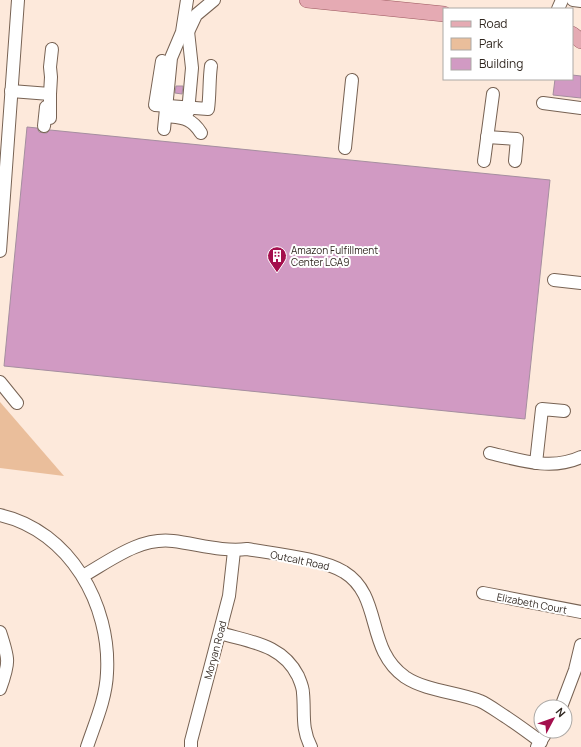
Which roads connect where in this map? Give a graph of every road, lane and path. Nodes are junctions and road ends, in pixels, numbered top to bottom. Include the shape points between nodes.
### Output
1 (18, 0) edge
2 (187, 0) edge
3 (214, 0) edge
4 (316, 0) edge
5 (574, 0) edge
6 (581, 1) edge
7 (396, 5) edge
8 (186, 14) junction
9 (443, 14) edge
10 (188, 32) junction
11 (573, 35) edge
12 (581, 41) edge
13 (52, 49) dead end
14 (162, 61) dead end
15 (211, 66) dead end
16 (352, 80) dead end
17 (11, 91) junction
18 (50, 94) junction
19 (493, 94) dead end
20 (542, 103) dead end
21 (581, 108) edge
22 (163, 109) junction
23 (186, 113) junction
24 (47, 122) dead end
25 (164, 129) dead end
26 (201, 133) dead end
27 (487, 137) junction
28 (345, 148) dead end
29 (484, 161) dead end
30 (515, 161) dead end
31 (0, 251) edge
32 (554, 280) dead end
33 (581, 283) edge
34 (0, 382) edge
35 (17, 403) dead end
36 (564, 411) dead end
37 (490, 452) dead end
38 (581, 458) edge
39 (536, 463) junction
40 (0, 515) edge
41 (234, 551) junction
42 (83, 576) junction
43 (483, 593) dead end
44 (581, 612) edge
45 (0, 632) edge
46 (220, 633) junction
47 (581, 645) edge
48 (578, 671) edge
49 (0, 690) edge
50 (565, 699) edge
51 (539, 744) edge
52 (87, 747) edge
53 (191, 747) edge
54 (310, 747) edge

1 - 17 street
2 - 8 street
3 - 10 street via 196,15
4 - 7 main road
5 - 6 street
7 - 9 main road
8 - 10 street
8 - 22 street via 182,32 171,58
10 - 23 street via 192,68
11 - 12 main road
13 - 18 street
14 - 22 street via 159,82
15 - 23 street via 208,110
16 - 28 street
17 - 18 street
17 - 31 street
18 - 24 street via 45,108
19 - 27 street
20 - 21 street
22 - 23 street
22 - 25 street
23 - 26 street
27 - 29 street
27 - 30 street via 517,139
32 - 33 street
34 - 35 street
36 - 39 street via 542,409
37 - 39 street
38 - 39 street via 560,464
40 - 42 street via 13,518 49,538 70,558
41 - 42 street, Outcalt Road via 172,540 150,542 133,547
41 - 46 street, Moryan Road via 229,596
41 - 51 street, Outcalt Road via 246,549 328,564 344,573 358,584 367,598 380,644 396,669 416,683 481,701
42 - 52 street via 105,632 108,653 103,701
43 - 44 street, Elizabeth Court
45 - 49 street via 8,656 8,666
46 - 53 street, Moryan Road
46 - 54 street via 267,647 288,661 300,680 303,691 303,719
47 - 48 street
48 - 50 street

